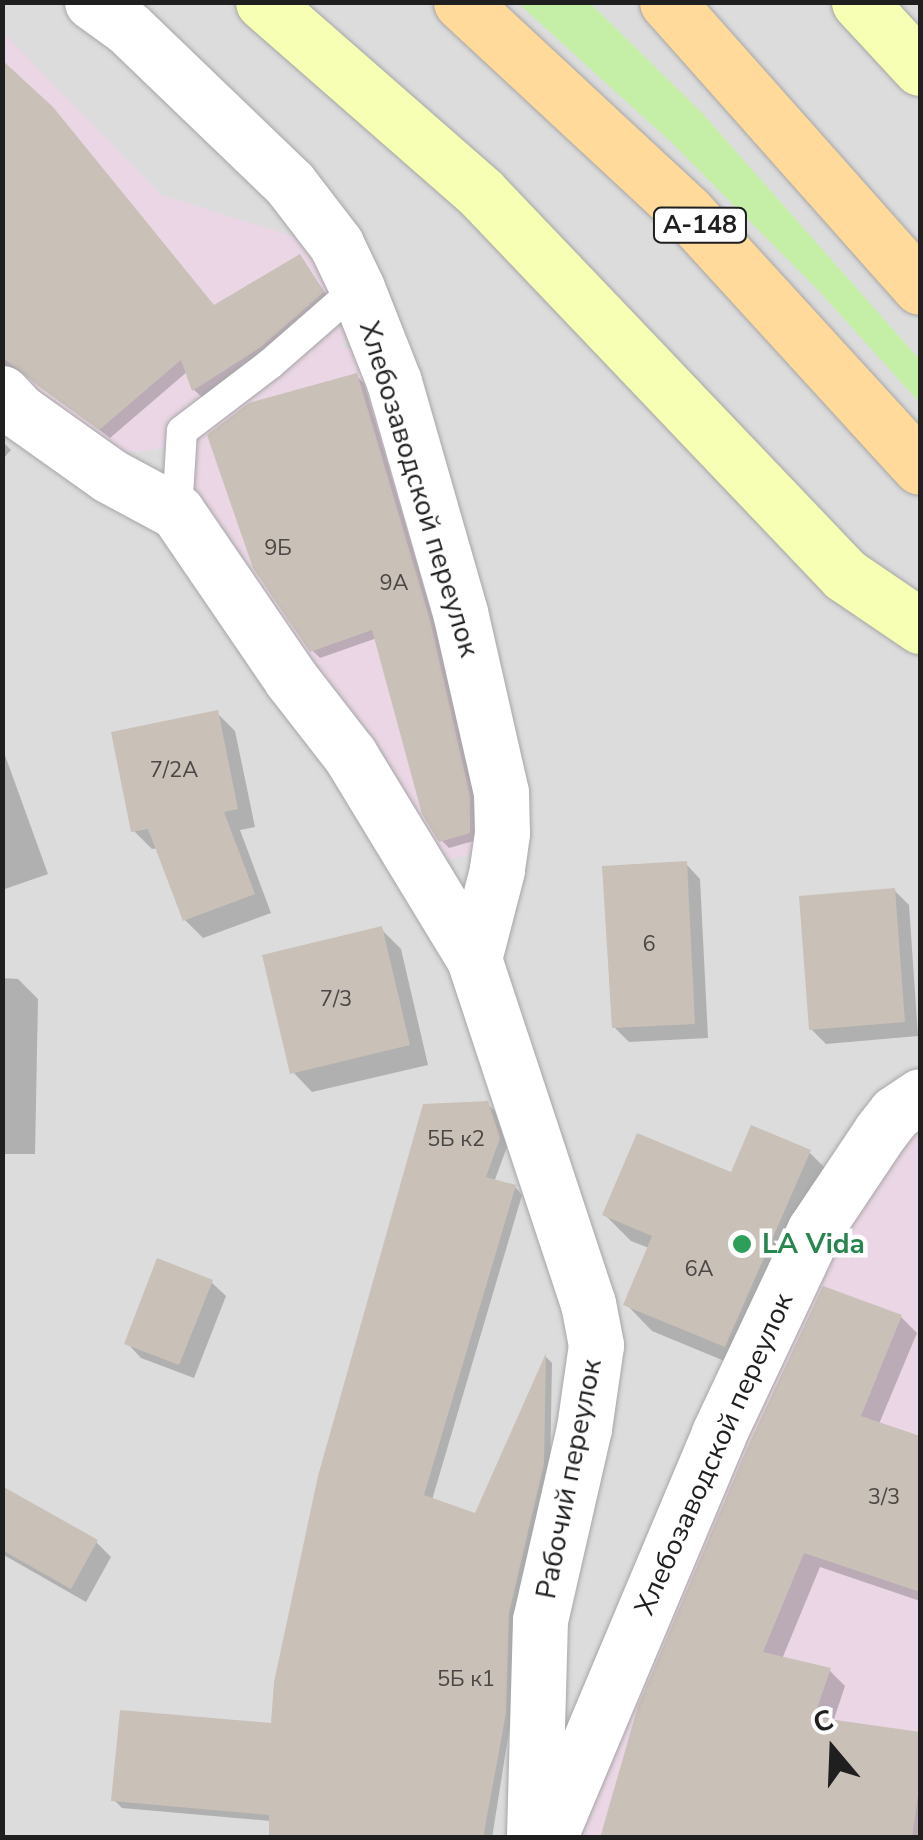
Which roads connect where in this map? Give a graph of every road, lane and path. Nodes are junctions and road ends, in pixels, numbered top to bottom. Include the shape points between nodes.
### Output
1 (92, 2) edge
2 (263, 2) edge
3 (460, 2) edge
4 (666, 2) edge
5 (859, 2) edge
6 (920, 68) edge
7 (920, 286) edge
8 (357, 288) junction
9 (2, 393) edge
10 (920, 467) edge
11 (176, 512) junction
12 (920, 626) edge
13 (474, 959) junction
14 (920, 1096) edge
15 (534, 1838) edge
16 (549, 1838) edge

1 - 8 street, Хлебозаводской переулок via 128,28 290,184 336,244
2 - 12 main road via 481,194 844,575
3 - 10 main road, А-148 via 687,212
4 - 7 main road
5 - 6 main road
8 - 11 lane via 182,432
8 - 13 street, Хлебозаводской переулок via 394,382 460,612 501,792 500,852
9 - 11 street via 110,476
11 - 13 street via 350,755
13 - 15 street, Рабочий переулок via 596,1344 540,1620
14 - 16 street, Хлебозаводской переулок via 881,1130 814,1231 719,1433

